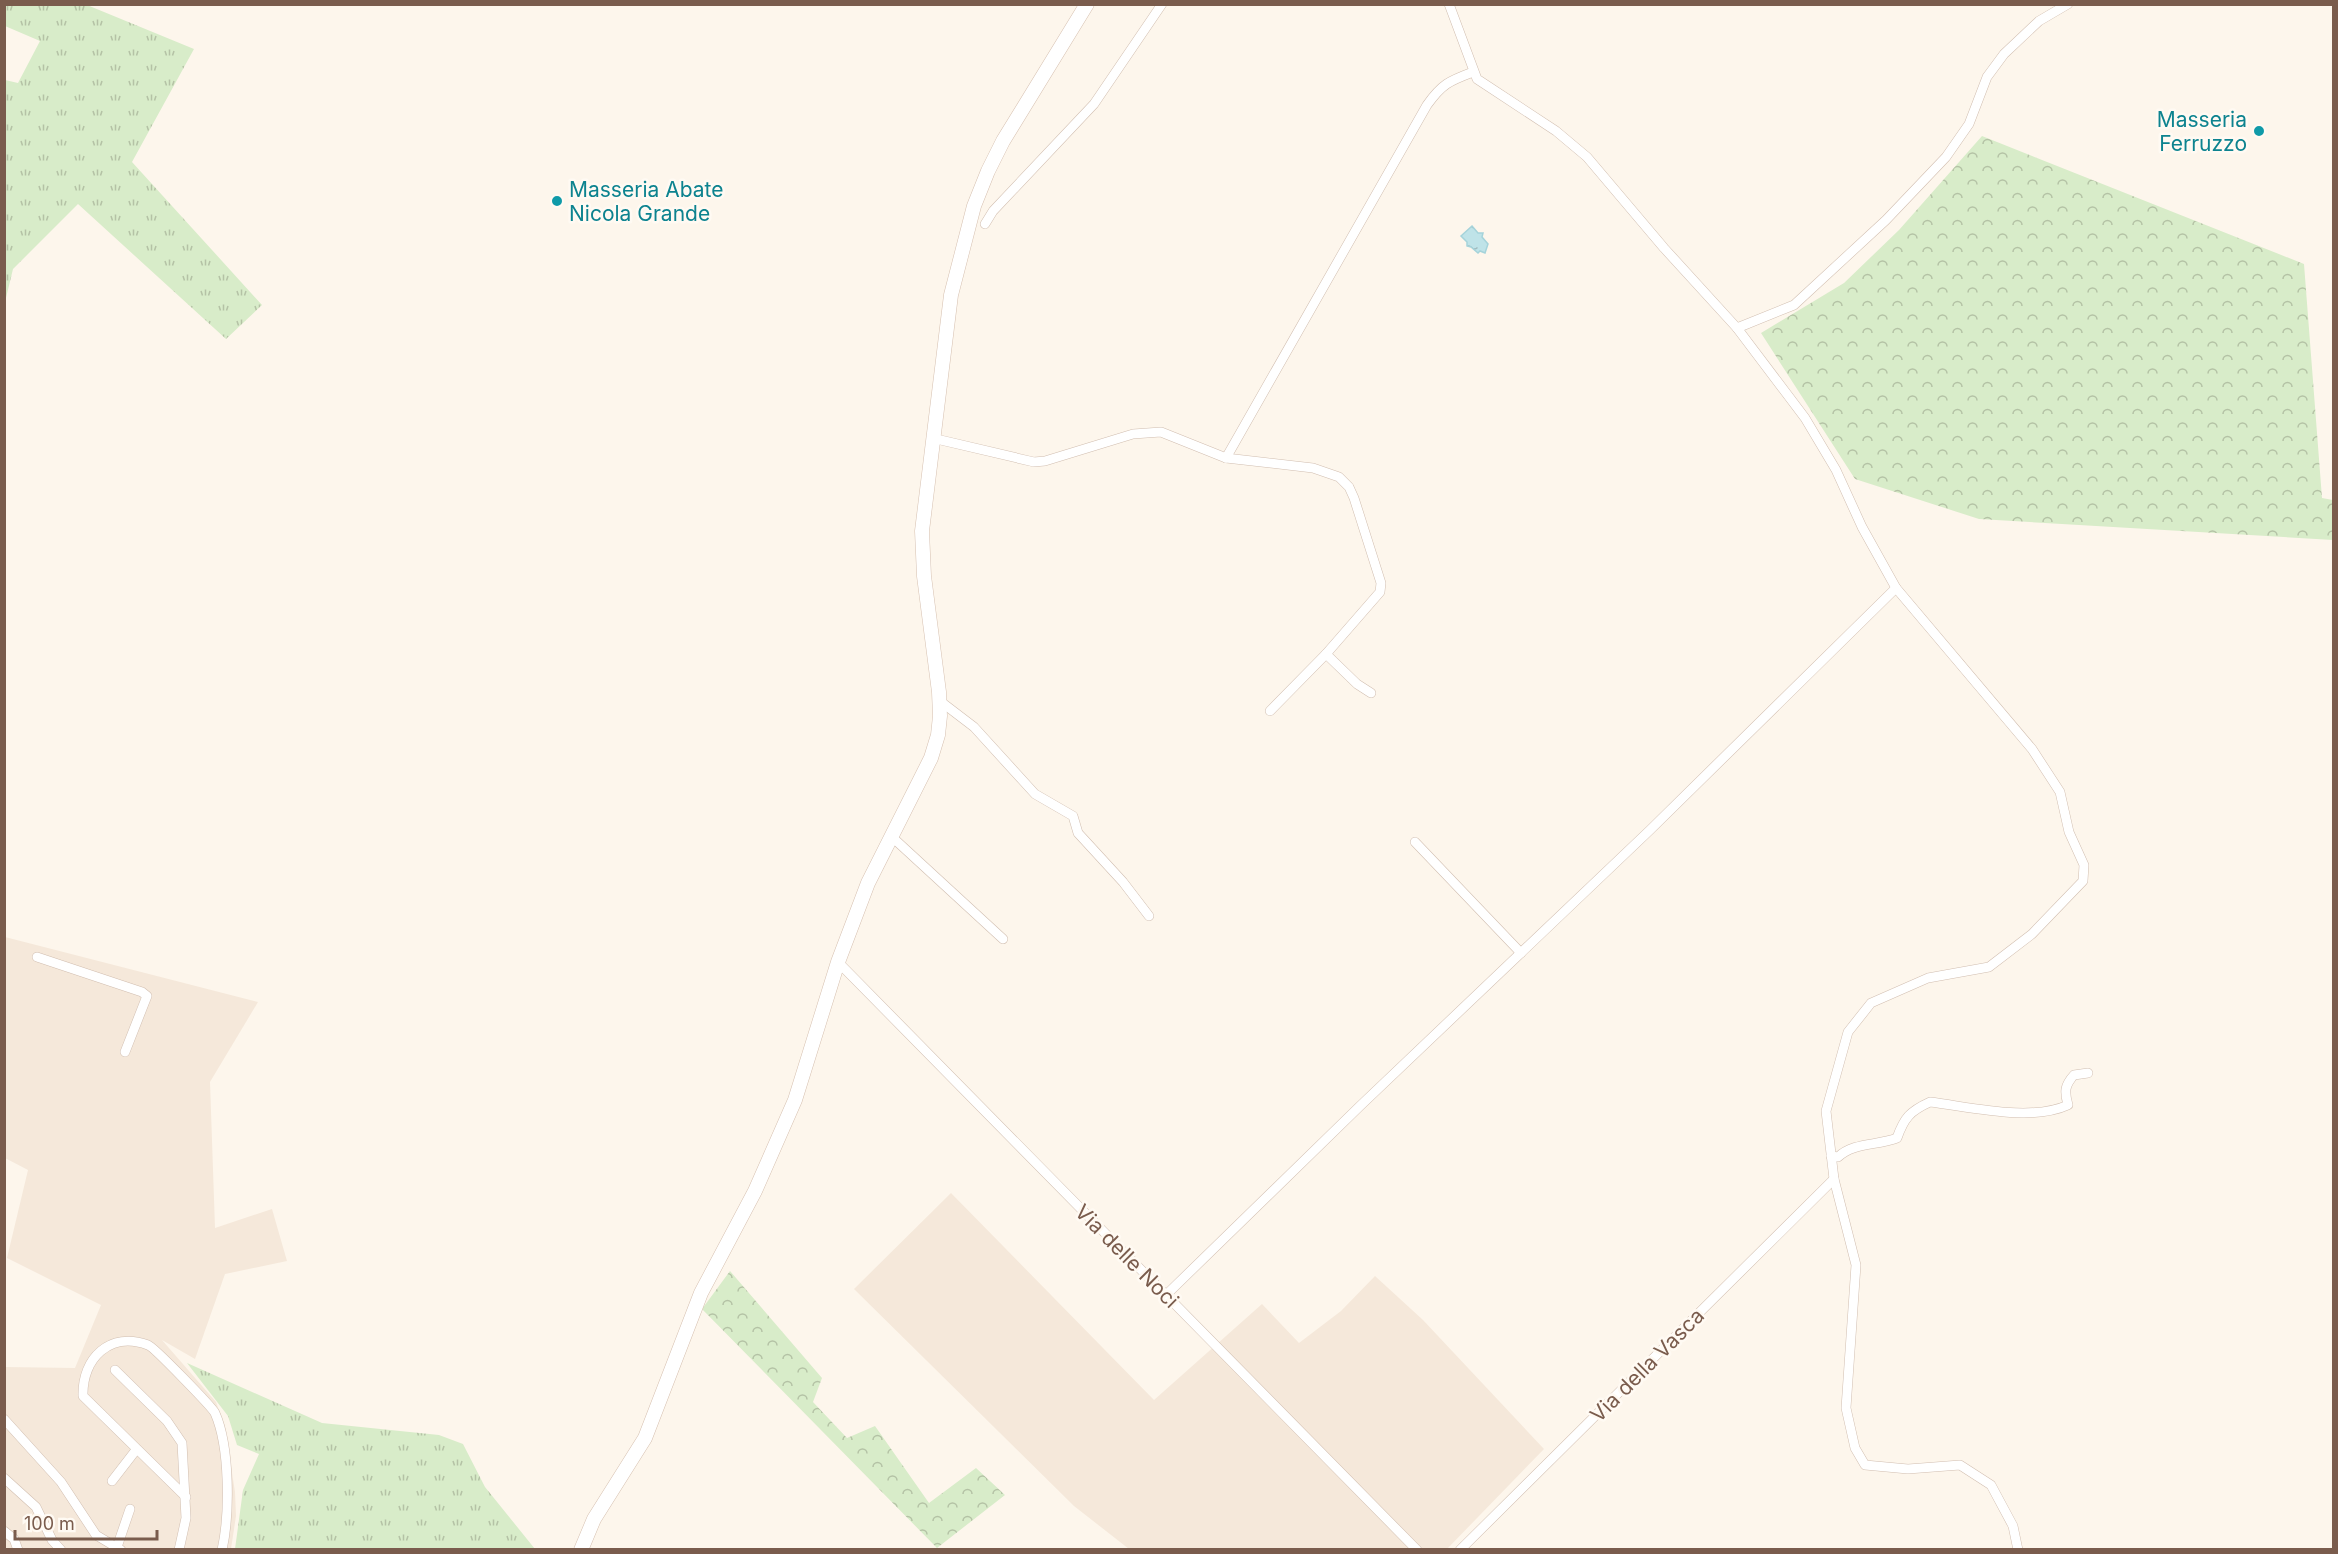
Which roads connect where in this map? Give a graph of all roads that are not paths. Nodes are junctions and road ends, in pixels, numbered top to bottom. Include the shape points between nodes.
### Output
1 (1087, 4) edge
2 (1162, 4) edge
3 (1449, 4) edge
4 (2068, 4) edge
5 (1473, 72) junction
6 (974, 206) junction
7 (993, 211) junction
8 (984, 224) dead end
9 (1737, 328) junction
10 (932, 438) junction
11 (1226, 458) junction
12 (1896, 588) junction
13 (1326, 654) junction
14 (1371, 693) dead end
15 (940, 701) junction
16 (1270, 711) dead end
17 (891, 836) junction
18 (1415, 842) dead end
19 (1149, 916) dead end
20 (1003, 939) dead end
21 (1521, 953) junction
22 (37, 957) dead end
23 (838, 962) junction
24 (126, 1052) dead end
25 (2088, 1073) dead end
26 (1831, 1156) junction
27 (1834, 1179) junction
28 (1166, 1295) junction
29 (115, 1370) dead end
30 (4, 1419) edge
31 (136, 1450) junction
32 (4, 1478) edge
33 (112, 1481) dead end
34 (186, 1497) junction
35 (130, 1509) dead end
36 (4, 1531) edge
37 (118, 1549) edge
38 (18, 1550) edge
39 (61, 1550) edge
40 (179, 1550) edge
41 (222, 1550) edge
42 (582, 1550) edge
43 (1417, 1550) edge
44 (1460, 1550) edge
45 (2018, 1550) edge

1 - 6 main road via 1003,141
2 - 7 street via 1094,104
3 - 5 street
4 - 9 street via 2039,21 2004,54 1987,77 1969,124 1946,157 1886,220 1794,305
5 - 9 street via 1477,79 1556,131 1587,158
5 - 11 street via 1447,81 1427,105
6 - 7 street
6 - 10 main road via 951,295
7 - 8 street
9 - 12 street via 1806,418
10 - 11 street via 1034,462 1133,434 1161,432
10 - 15 main road via 922,559
11 - 13 street via 1313,468 1339,477 1349,487 1381,583 1380,592
12 - 21 street
12 - 26 street via 2032,749 2060,792 2068,832 2084,865 2083,881 2032,934 1989,967 1928,978 1871,1003 1848,1032 1826,1112
13 - 14 street
13 - 16 street
15 - 17 main road via 938,735 931,758
15 - 19 street via 974,727 1035,794 1074,816 1078,832
17 - 20 street
17 - 23 main road
18 - 21 street
21 - 28 street
22 - 24 street via 147,996
23 - 28 street, Via delle Noci
23 - 42 main road via 791,1110 755,1191 701,1293 645,1438 594,1519
25 - 26 street via 2074,1075 2066,1084 2068,1105 2055,1111 2027,1113 1930,1102 1916,1108 1903,1121 1897,1138
26 - 27 street
27 - 44 street, Via della Vasca
27 - 45 street via 1856,1265 1846,1408 1855,1448 1865,1465 1908,1469 1960,1466 1991,1485 2013,1526
28 - 43 street, Via delle Noci
29 - 34 street via 167,1421 182,1443
30 - 37 street via 61,1482 96,1535
31 - 33 street
31 - 34 street
31 - 41 street via 84,1396 83,1381 92,1360 104,1347 125,1340 150,1345 215,1411 222,1438 228,1504
32 - 39 street via 36,1508
34 - 40 street
35 - 37 street
36 - 38 street via 14,1539

